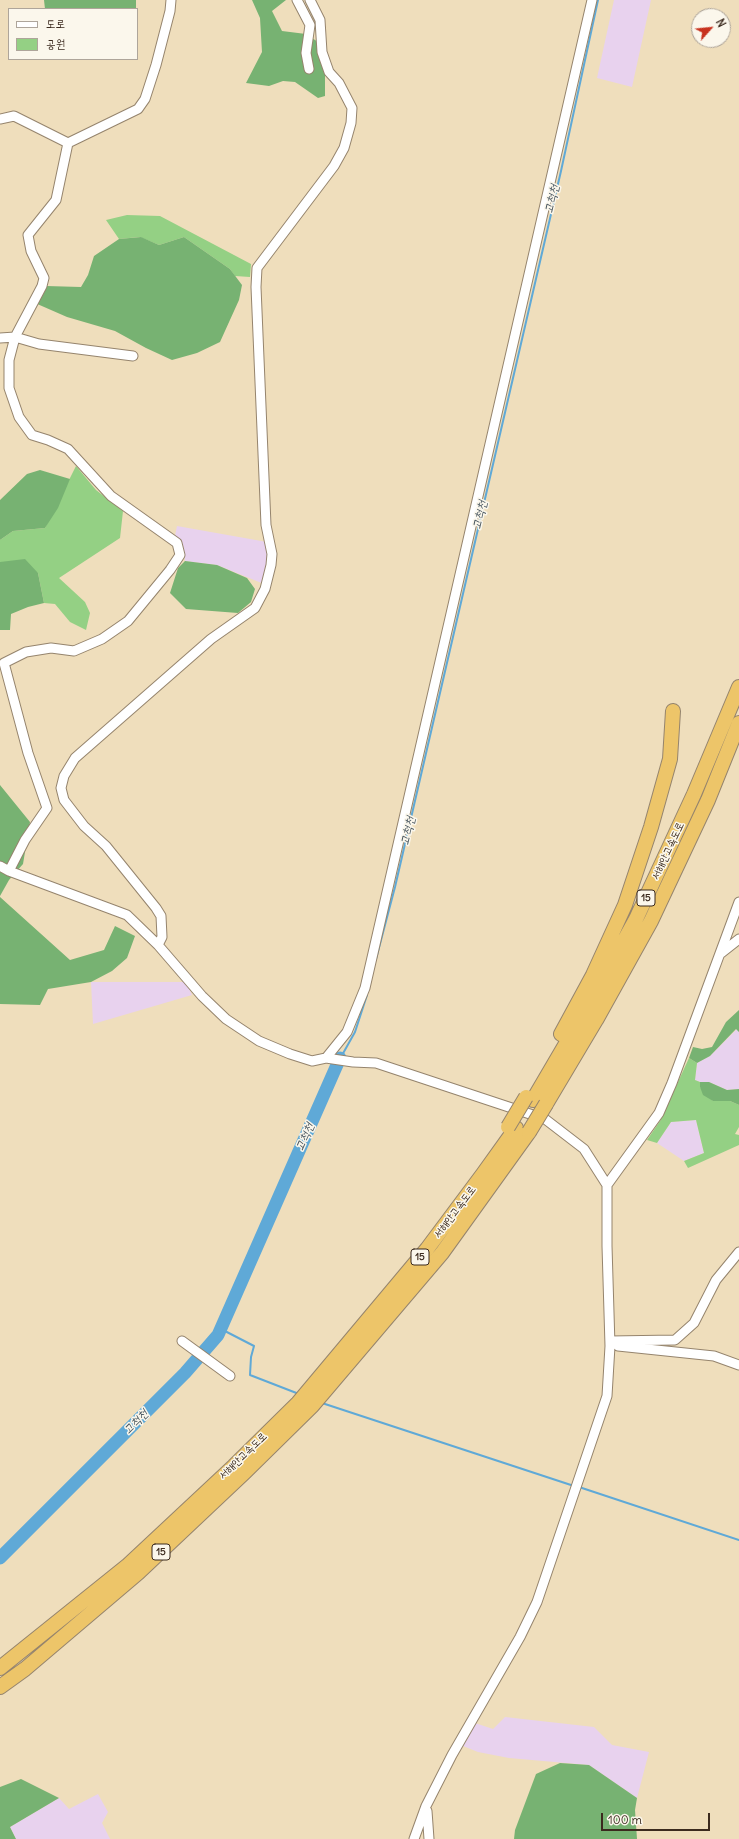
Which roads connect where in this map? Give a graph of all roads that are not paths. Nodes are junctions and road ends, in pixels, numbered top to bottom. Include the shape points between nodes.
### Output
1 (170, 0) edge
2 (297, 0) edge
3 (310, 0) edge
4 (592, 0) edge
5 (320, 20) junction
6 (310, 25) junction
7 (309, 69) dead end
8 (0, 119) edge
9 (68, 143) junction
10 (15, 337) junction
11 (0, 338) edge
12 (133, 356) dead end
13 (739, 687) edge
14 (673, 711) dead end
15 (739, 723) edge
16 (0, 866) edge
17 (9, 871) junction
18 (739, 902) edge
19 (739, 939) edge
20 (158, 945) junction
21 (720, 954) junction
22 (329, 1059) junction
23 (535, 1100) junction
24 (608, 1185) junction
25 (739, 1252) edge
26 (185, 1343) dead end
27 (610, 1343) junction
28 (739, 1365) edge
29 (230, 1376) dead end
30 (324, 1383) junction
31 (0, 1668) edge
32 (0, 1686) edge
33 (426, 1806) junction
34 (414, 1839) edge
35 (429, 1839) edge

1 - 9 street via 170,11 156,65 145,99 138,110
2 - 6 street
3 - 5 street
4 - 22 street via 365,988 347,1032
5 - 6 street
5 - 20 street via 322,52 329,72 339,83 352,108 351,123 344,148 334,166 257,268 266,525 272,554 272,565 265,589 256,608 211,639 75,758 64,776 61,788 64,800 84,826 106,846 161,916 162,937
6 - 7 street via 306,53
8 - 9 street via 14,116
9 - 10 street via 56,200 28,235 31,251 44,278
10 - 11 street
10 - 12 street via 39,344
10 - 17 street via 9,360 9,388 19,417 32,435 68,449 111,496 177,543 180,555 128,621 102,639 74,651 51,648 26,652 4,663 28,754 47,808 25,840
13 - 23 highway, 서해안고속도로 / 15 via 694,794 636,919
14 - 23 highway via 670,759 652,826 626,905
15 - 23 highway, 서해안고속도로 / 15 via 708,800 651,921 596,1020
16 - 17 street
17 - 20 street via 127,915
18 - 21 street
19 - 21 street
20 - 22 street via 202,996 226,1019 259,1041 290,1054 312,1061
21 - 24 street via 659,1113
22 - 24 street via 376,1063 545,1119 584,1149
23 - 30 highway, 서해안고속도로 / 15, bridge via 512,1127 484,1174
23 - 30 highway, 서해안고속도로 / 15, bridge via 529,1132 442,1252
24 - 27 street
25 - 27 street via 716,1280 694,1323 675,1340
26 - 29 street
27 - 28 street via 714,1356
27 - 33 street via 607,1396 537,1602
30 - 31 highway, 서해안고속도로 / 15 via 298,1403 127,1566
30 - 32 highway, 서해안고속도로 / 15 via 312,1406 244,1474 138,1573 25,1669
33 - 34 street
33 - 35 street

